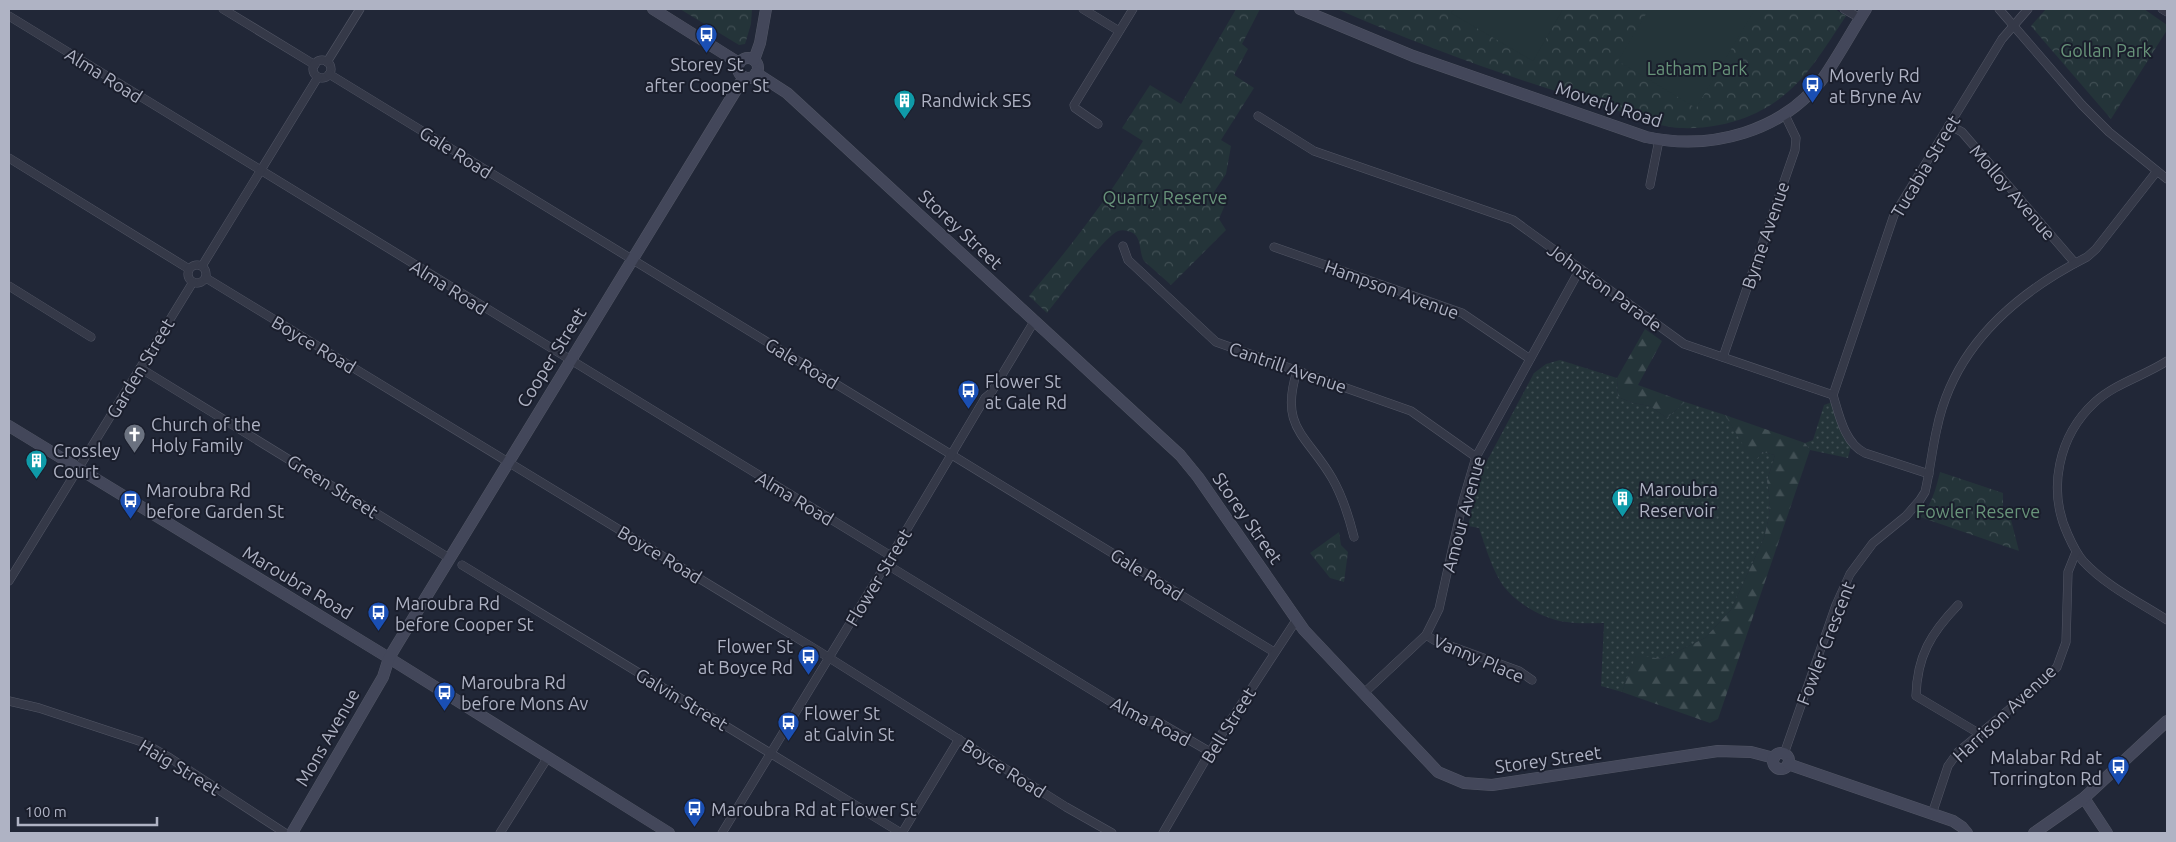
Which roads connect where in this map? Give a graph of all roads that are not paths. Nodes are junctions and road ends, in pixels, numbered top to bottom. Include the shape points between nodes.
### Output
1 (223, 9) edge
2 (360, 9) edge
3 (653, 9) edge
4 (766, 9) edge
5 (1082, 9) edge
6 (1132, 9) edge
7 (1300, 9) edge
8 (1844, 9) edge
9 (1999, 9) edge
10 (2028, 9) edge
11 (2162, 9) edge
12 (1863, 12) edge
13 (2167, 12) edge
14 (9, 16) edge
15 (2013, 25) junction
16 (1119, 31) junction
17 (754, 60) junction
18 (327, 62) junction
19 (739, 63) junction
20 (315, 64) junction
21 (756, 73) junction
22 (330, 74) junction
23 (744, 76) junction
24 (318, 77) junction
25 (1784, 113) junction
26 (1258, 116) dead end
27 (1098, 124) dead end
28 (1949, 125) junction
29 (1659, 140) junction
30 (9, 158) edge
31 (260, 171) junction
32 (2157, 171) junction
33 (2167, 179) edge
34 (1650, 186) dead end
35 (1123, 246) dead end
36 (1274, 247) dead end
37 (632, 259) junction
38 (2075, 263) junction
39 (202, 266) junction
40 (189, 269) junction
41 (1580, 269) junction
42 (206, 278) junction
43 (193, 282) junction
44 (9, 286) edge
45 (1035, 320) junction
46 (91, 337) dead end
47 (1723, 357) junction
48 (1530, 359) junction
49 (569, 361) junction
50 (2167, 361) edge
51 (140, 368) junction
52 (1297, 370) junction
53 (1833, 395) junction
54 (9, 426) edge
55 (953, 454) junction
56 (1476, 457) junction
57 (508, 461) junction
58 (78, 468) junction
59 (1929, 474) junction
60 (1354, 537) dead end
61 (2076, 552) junction
62 (891, 556) junction
63 (449, 558) junction
64 (886, 564) junction
65 (462, 566) dead end
66 (9, 581) edge
67 (1958, 605) dead end
68 (1297, 619) junction
69 (2167, 620) edge
70 (1426, 635) junction
71 (1274, 652) junction
72 (389, 658) junction
73 (829, 658) junction
74 (1532, 680) dead end
75 (1364, 694) junction
76 (1916, 696) junction
77 (1908, 700) dead end
78 (9, 701) edge
79 (2167, 721) edge
80 (1980, 734) junction
81 (959, 739) junction
82 (1210, 752) junction
83 (771, 753) junction
84 (548, 757) junction
85 (1782, 759) junction
86 (2084, 798) junction
87 (1932, 814) junction
88 (284, 833) edge
89 (292, 833) edge
90 (500, 833) edge
91 (669, 833) edge
92 (722, 833) edge
93 (902, 833) edge
94 (1112, 833) edge
95 (1163, 833) edge
96 (1967, 833) edge
97 (2034, 833) edge
98 (2107, 833) edge

1 - 20 street
2 - 18 street
3 - 19 street
4 - 17 street
5 - 16 street
6 - 16 street
7 - 29 street, Moverly Road via 1413,56
8 - 12 street
9 - 15 street
10 - 15 street, Tucabia Street
11 - 13 street
12 - 25 street, Moverly Road via 1823,77 1804,98
14 - 31 street, Alma Road
15 - 28 street, Tucabia Street
15 - 32 street via 2108,132
16 - 27 street via 1074,105
17 - 19 street via 746,58
17 - 21 street
18 - 20 street
18 - 22 street
19 - 23 street via 738,69
20 - 24 street via 313,70
21 - 23 street
21 - 45 street, Storey Street via 787,93
22 - 24 street
22 - 37 street, Gale Road
23 - 37 street, Cooper Street
24 - 31 street
25 - 29 street, Moverly Road via 1763,126 1731,137 1697,142
25 - 47 street, Byrne Avenue via 1796,138 1795,150
26 - 41 street, Johnston Parade via 1314,151 1513,220
28 - 38 street, Molloy Avenue via 1962,132
28 - 53 street, Tucabia Street via 1893,219
29 - 34 street
30 - 40 street
31 - 39 street
31 - 49 street, Alma Road
32 - 33 street
32 - 38 street, Fowler Crescent via 2096,249
35 - 52 street, Cantrill Avenue via 1128,260 1216,342
36 - 48 street, Hampson Avenue via 1462,313
37 - 49 street, Cooper Street
37 - 55 street, Gale Road
38 - 59 street, Fowler Crescent via 2024,294 1980,338 1944,405
39 - 40 street
39 - 42 street
40 - 43 street via 188,275
41 - 47 street, Johnston Parade via 1684,344
41 - 48 street, Amour Avenue
42 - 43 street via 202,282
42 - 57 street, Boyce Road
43 - 51 street, Garden Street
44 - 46 street
45 - 55 street, Flower Street via 991,393 980,405
45 - 68 street, Storey Street via 1189,465
47 - 53 street, Johnston Parade
48 - 56 street, Amour Avenue
49 - 57 street, Cooper Street
49 - 62 street, Alma Road
50 - 61 street via 2095,402 2063,447 2057,495 2063,525
51 - 58 street, Garden Street
51 - 63 street, Green Street
52 - 56 street, Cantrill Avenue via 1411,410
52 - 60 street via 1290,400 1292,418 1344,501
53 - 59 street via 1848,437 1856,447
54 - 58 street, Maroubra Road
55 - 62 street, Flower Street
55 - 71 street, Gale Road
56 - 70 street, Amour Avenue via 1439,609
57 - 63 street, Cooper Street
57 - 73 street, Boyce Road
58 - 66 street, Garden Street
58 - 72 street, Maroubra Road
59 - 85 street, Fowler Crescent via 1920,500 1874,543 1850,574
61 - 69 street via 2116,588
61 - 80 street, Harrison Avenue via 2068,572 2066,642 2057,667
62 - 64 street, Flower Street
63 - 72 street, Cooper Street
64 - 73 street, Flower Street
64 - 82 street, Alma Road via 1142,721 1156,721
65 - 83 street, Galvin Street
67 - 76 street via 1928,640 1916,680
68 - 71 street, Bell Street
68 - 75 street, Storey Street
70 - 74 street, Vanny Place via 1519,671
70 - 75 street, Amour Avenue
71 - 82 street, Bell Street
72 - 84 street, Maroubra Road
72 - 89 street, Mons Avenue via 383,677
73 - 81 street, Boyce Road
73 - 83 street, Flower Street
75 - 85 street, Storey Street via 1430,764 1443,775 1464,783 1492,785 1718,751 1751,752
76 - 77 street
76 - 80 street
78 - 88 street, Haig Street via 142,742
79 - 86 street
80 - 87 street, Harrison Avenue via 1952,760
81 - 93 street
81 - 94 street, Boyce Road
82 - 95 street, Bell Street
83 - 92 street, Flower Street
83 - 93 street, Galvin Street
84 - 90 street
84 - 91 street, Maroubra Road
85 - 87 street, Storey Street
86 - 97 street
86 - 98 street
87 - 96 street, Storey Street via 1958,824

